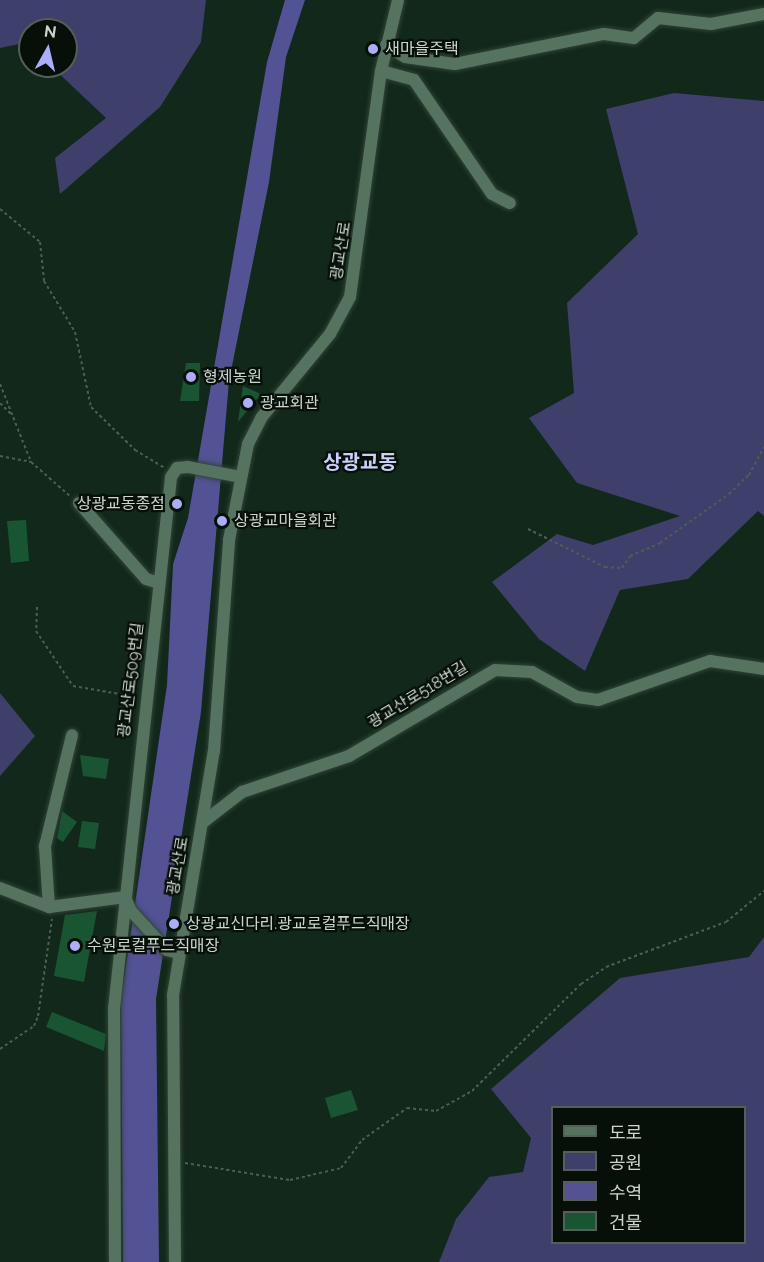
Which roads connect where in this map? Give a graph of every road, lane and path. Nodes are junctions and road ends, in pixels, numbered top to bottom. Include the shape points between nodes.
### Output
1 (398, 0) edge
2 (764, 14) edge
3 (386, 45) junction
4 (381, 71) junction
5 (510, 202) dead end
6 (0, 208) edge
7 (0, 384) edge
8 (0, 403) edge
9 (12, 415) junction
10 (764, 447) edge
11 (0, 456) edge
12 (32, 462) junction
13 (179, 469) junction
14 (241, 477) junction
15 (79, 503) joint
16 (528, 529) dead end
17 (159, 583) junction
18 (37, 607) dead end
19 (764, 669) edge
20 (146, 697) junction
21 (72, 735) dead end
22 (202, 823) junction
23 (0, 888) edge
24 (764, 891) edge
25 (125, 897) junction
26 (49, 907) junction
27 (173, 952) junction
28 (0, 1049) edge
29 (173, 1162) junction
30 (116, 1262) edge
31 (175, 1262) edge

1 - 3 street, 광교산로
2 - 3 street via 711,24 658,18 634,38 604,34 455,64 405,57
3 - 4 street, 광교산로
4 - 5 street via 414,80 492,194
4 - 14 street, 광교산로 via 350,297 330,334 261,418 248,444
6 - 13 path via 40,242 44,282 75,332 91,407 144,457
7 - 9 path
8 - 9 path
9 - 12 path
10 - 16 path via 749,475 729,494 660,543 630,556 622,568 597,564
11 - 12 path
12 - 15 path
13 - 14 street
13 - 17 street, 광교산로509번길
14 - 22 street, 광교산로 via 222,588 214,751
15 - 17 street via 146,579
17 - 20 street, 광교산로509번길
18 - 20 path via 36,631 73,686
19 - 22 street, 광교산로518번길 via 710,661 598,700 577,698 532,672 495,670 349,756 242,792
20 - 25 street, 광교산로509번길
21 - 26 street via 45,846
22 - 27 street, 광교산로
23 - 26 street
24 - 29 path via 726,922 606,967 581,984 472,1091 436,1111 407,1108 362,1140 341,1168 290,1180
25 - 26 street
25 - 27 street, 광교산로509번길 via 131,911
25 - 30 street via 114,1009
26 - 28 path via 38,1016 28,1031
27 - 29 street, 광교산로
29 - 31 street, 광교산로

